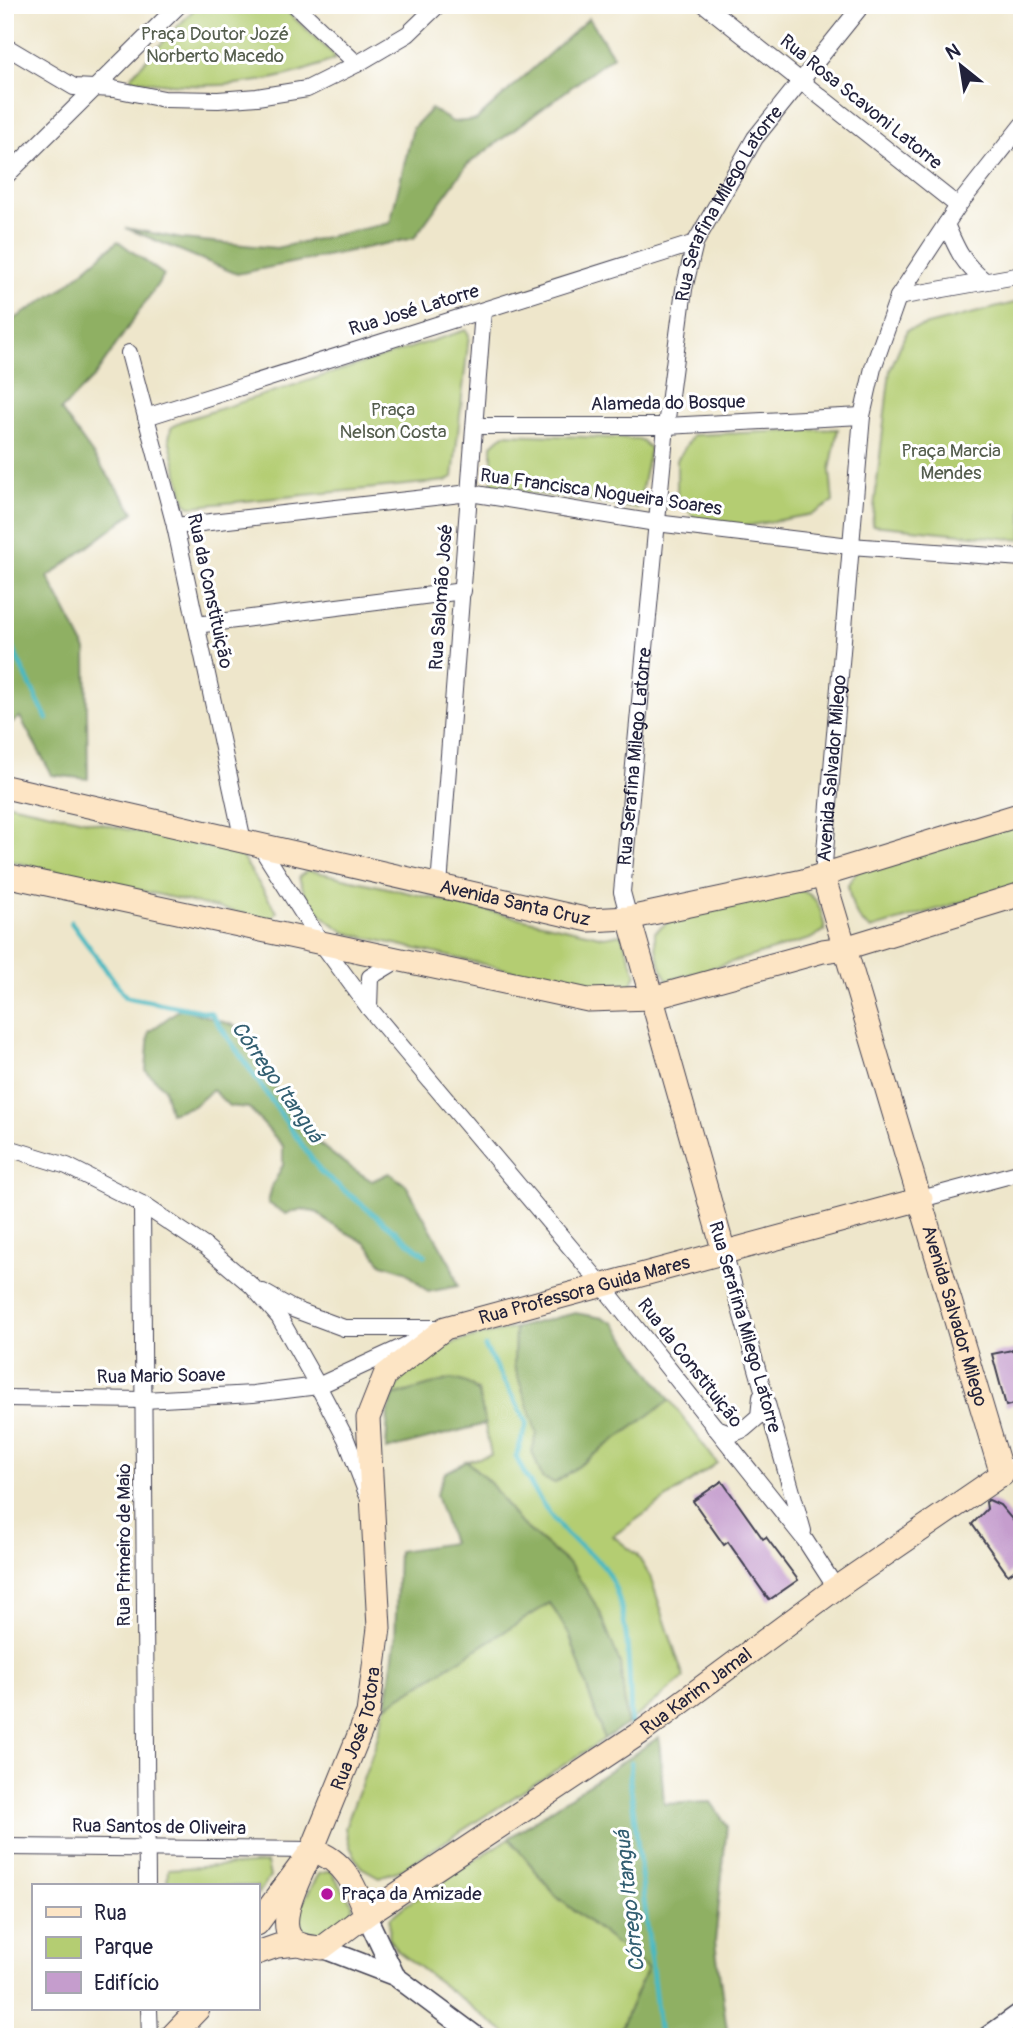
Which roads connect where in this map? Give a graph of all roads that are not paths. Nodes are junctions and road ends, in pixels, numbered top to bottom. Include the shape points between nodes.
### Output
1 (179, 5) edge
2 (295, 5) edge
3 (438, 5) edge
4 (705, 5) edge
5 (862, 5) edge
6 (5, 46) edge
7 (356, 64) junction
8 (800, 80) junction
9 (94, 88) junction
10 (1022, 125) edge
11 (5, 177) edge
12 (958, 206) junction
13 (946, 224) junction
14 (695, 243) junction
15 (1022, 275) edge
16 (985, 281) junction
17 (898, 297) junction
18 (483, 311) junction
19 (129, 353) dead end
20 (862, 416) junction
21 (146, 417) junction
22 (475, 426) junction
23 (666, 426) junction
24 (470, 493) junction
25 (656, 523) junction
26 (175, 526) junction
27 (850, 546) junction
28 (1022, 558) edge
29 (463, 591) junction
30 (196, 625) junction
31 (5, 787) edge
32 (1022, 814) edge
33 (251, 843) junction
34 (5, 875) edge
35 (823, 875) junction
36 (439, 886) junction
37 (1022, 894) edge
38 (629, 918) junction
39 (321, 944) junction
40 (845, 948) junction
41 (398, 960) junction
42 (652, 998) junction
43 (369, 1008) junction
44 (5, 1147) edge
45 (1022, 1172) edge
46 (921, 1199) junction
47 (142, 1203) junction
48 (724, 1252) junction
49 (602, 1285) junction
50 (252, 1286) junction
51 (445, 1328) junction
52 (318, 1386) junction
53 (763, 1389) junction
54 (5, 1398) edge
55 (144, 1400) junction
56 (714, 1427) junction
57 (1022, 1460) edge
58 (998, 1477) junction
59 (373, 1509) junction
60 (805, 1540) junction
61 (836, 1588) junction
62 (5, 1847) edge
63 (146, 1847) junction
64 (313, 1850) junction
65 (146, 1884) edge
66 (366, 1915) junction
67 (259, 1921) edge
68 (298, 1944) junction
69 (321, 1948) junction
70 (259, 1953) edge
71 (395, 1976) junction
72 (149, 2010) edge
73 (194, 2012) edge
74 (1022, 2012) edge
75 (150, 2037) edge
76 (171, 2037) edge
77 (477, 2037) edge
78 (987, 2037) edge

1 - 9 street
2 - 7 street
3 - 7 street via 408,33
4 - 8 street, Rua Rosa Scavoni Latorre
5 - 8 street, Rua Serafina Milego Latorre
6 - 9 street via 74,87
7 - 9 street via 307,89 257,97 164,99
8 - 12 street, Rua Rosa Scavoni Latorre
8 - 14 street, Rua Serafina Milego Latorre via 755,138
9 - 11 street
10 - 12 street, Avenida Salvador Milego
12 - 13 street, Avenida Salvador Milego
13 - 16 street via 968,268
13 - 17 street, Avenida Salvador Milego
14 - 18 street, Rua José Latorre
14 - 23 street, Rua Serafina Milego Latorre via 684,289
15 - 16 street
16 - 17 street
17 - 20 street, Avenida Salvador Milego
18 - 21 street, Rua José Latorre
18 - 22 street, Rua Salomão José
19 - 21 street, Rua da Constituição
20 - 23 street, Alameda do Bosque
20 - 27 street, Avenida Salvador Milego
21 - 26 street, Rua da Constituição
22 - 23 street, Alameda do Bosque
22 - 24 street, Rua Salomão José
23 - 25 street, Rua Serafina Milego Latorre
24 - 25 street, Rua Francisca Nogueira Soares
24 - 26 street, Rua Francisca Nogueira Soares
24 - 29 street, Rua Salomão José
25 - 27 street, Rua Francisca Nogueira Soares
25 - 38 street, Rua Serafina Milego Latorre via 622,892
26 - 30 street, Rua da Constituição
27 - 28 street, Rua Francisca Nogueira Soares
27 - 35 street, Avenida Salvador Milego
29 - 30 street
29 - 36 street, Rua Salomão José
30 - 33 street, Rua da Constituição
31 - 33 main road, Avenida Santa Cruz
32 - 35 main road, Avenida Santa Cruz
33 - 36 main road, Avenida Santa Cruz
33 - 39 street, Rua da Constituição
34 - 39 main road
35 - 38 main road, Avenida Santa Cruz
35 - 40 main road, Avenida Salvador Milego
36 - 38 main road, Avenida Santa Cruz via 589,920
37 - 40 main road
38 - 42 main road, Rua Serafina Milego Latorre
39 - 41 main road
39 - 43 street, Rua da Constituição
40 - 42 main road
40 - 46 main road, Avenida Salvador Milego
41 - 42 main road via 588,1000
41 - 43 street via 370,977
42 - 48 main road, Rua Serafina Milego Latorre
43 - 49 street, Rua da Constituição
44 - 47 street via 67,1166
45 - 46 street, Rua Professora Guida Mares
46 - 48 main road, Rua Professora Guida Mares
46 - 58 main road, Avenida Salvador Milego
47 - 50 street
47 - 55 street, Rua Primeiro de Maio
48 - 49 main road, Rua Professora Guida Mares
48 - 53 street, Rua Serafina Milego Latorre
49 - 51 main road, Rua Professora Guida Mares
49 - 56 street, Rua da Constituição
50 - 51 street via 293,1309 344,1328
50 - 52 street, Rua José Totora via 279,1317
51 - 52 street, Rua Professora Guida Mares
51 - 59 main road, Rua José Totora via 385,1375 368,1418
52 - 55 street, Rua Mario Soave
52 - 59 street, Rua José Totora via 346,1439
53 - 56 street via 759,1416 744,1429 732,1434
53 - 60 street, Rua Serafina Milego Latorre
54 - 55 street, Rua Mario Soave
55 - 63 street, Rua Primeiro de Maio
56 - 60 street, Rua da Constituição
57 - 58 street, Rua Karim Jamal
58 - 61 main road, Rua Karim Jamal
59 - 64 main road, Rua José Totora via 379,1628 368,1713
60 - 61 street, Rua da Constituição
61 - 66 main road, Rua Karim Jamal via 643,1731
62 - 63 street, Rua Santos de Oliveira
63 - 64 street, Rua Santos de Oliveira
63 - 65 street, Rua Primeiro de Maio
64 - 66 main road via 338,1863 354,1884
64 - 67 main road, Rua José Totora
64 - 68 main road via 287,1911 287,1930
66 - 69 main road
66 - 71 street
68 - 69 main road
68 - 70 main road
69 - 71 street
71 - 77 street
72 - 75 street
73 - 76 main road
74 - 78 street

